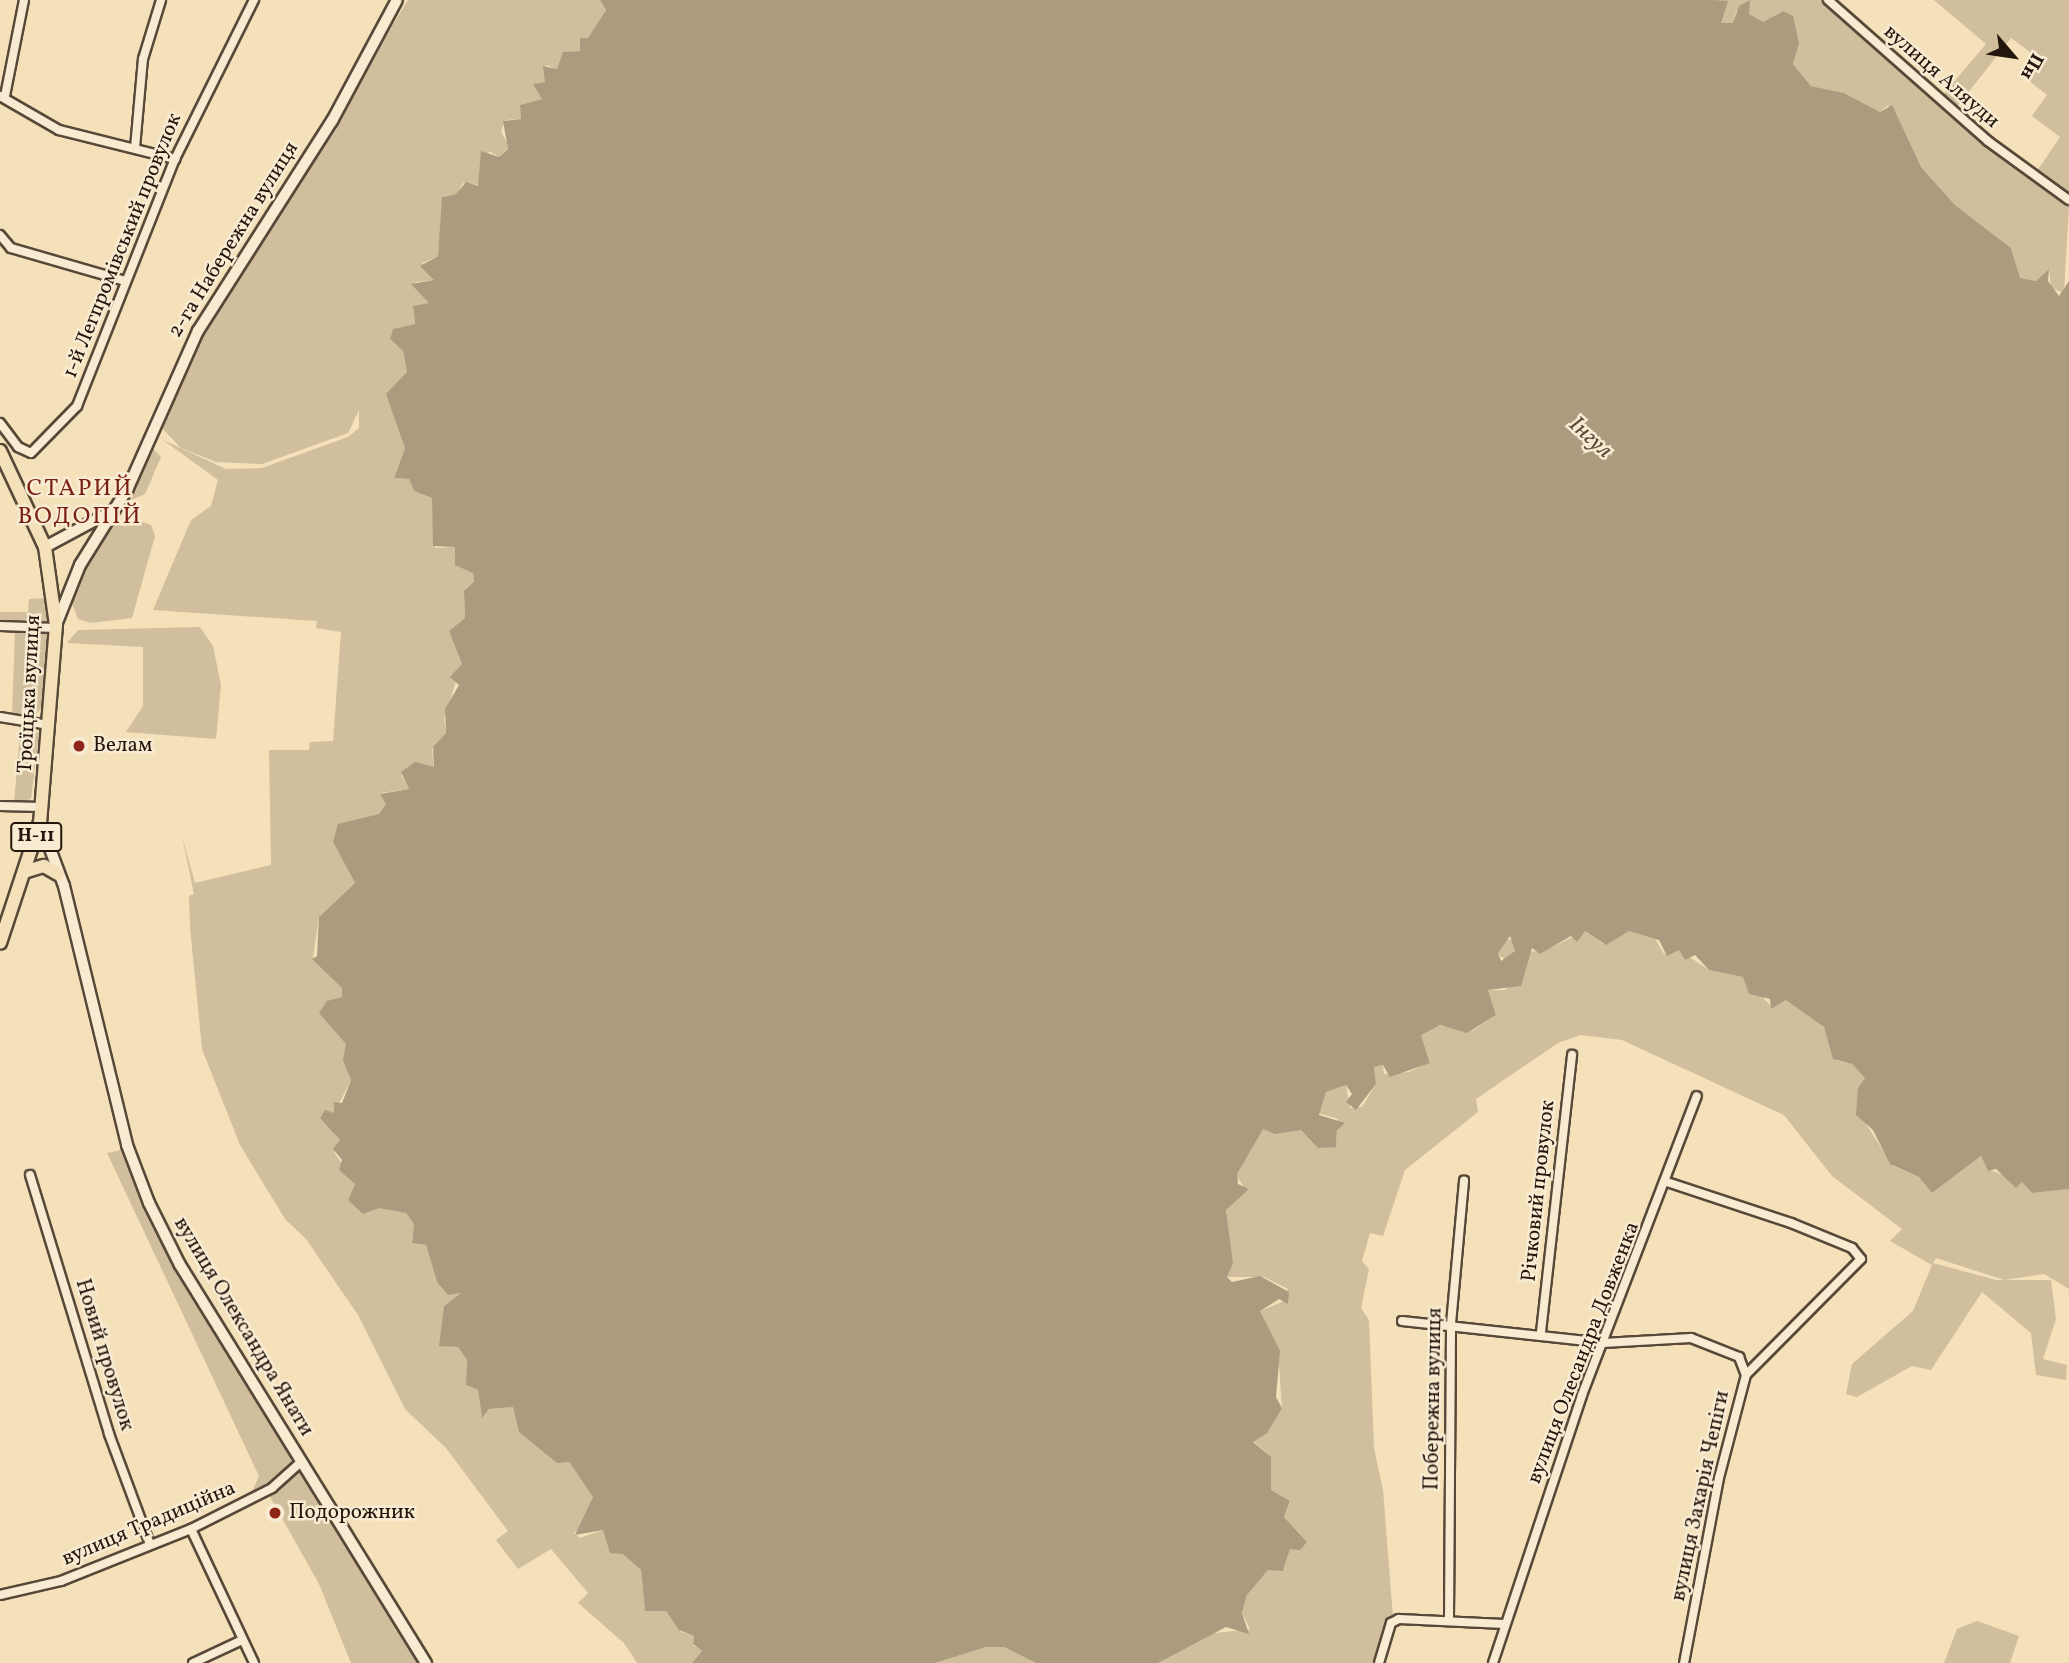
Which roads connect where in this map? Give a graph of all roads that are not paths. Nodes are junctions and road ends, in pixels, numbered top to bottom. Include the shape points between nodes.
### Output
1 (24, 0) edge
2 (161, 0) edge
3 (254, 0) edge
4 (1828, 0) edge
5 (392, 1) edge
6 (2, 96) edge
7 (135, 148) junction
8 (175, 159) junction
9 (2069, 200) edge
10 (0, 236) edge
11 (125, 281) junction
12 (0, 423) edge
13 (0, 452) edge
14 (117, 507) junction
15 (45, 547) junction
16 (0, 626) edge
17 (56, 627) junction
18 (0, 717) edge
19 (49, 725) junction
20 (0, 806) edge
21 (42, 807) junction
22 (40, 822) junction
23 (24, 872) junction
24 (58, 874) junction
25 (0, 943) edge
26 (1572, 1055) dead end
27 (1697, 1096) dead end
28 (30, 1175) dead end
29 (1464, 1181) dead end
30 (1667, 1182) junction
31 (1402, 1321) dead end
32 (1451, 1324) junction
33 (1541, 1332) junction
34 (1603, 1343) junction
35 (1746, 1375) junction
36 (301, 1462) junction
37 (191, 1529) junction
38 (150, 1544) junction
39 (0, 1595) edge
40 (1449, 1617) junction
41 (1504, 1624) junction
42 (242, 1640) junction
43 (193, 1663) edge
44 (254, 1663) edge
45 (426, 1663) edge
46 (1379, 1663) edge
47 (1493, 1663) edge
48 (1684, 1663) edge

1 - 6 street
2 - 7 street via 144,59
3 - 8 street, 1-й Легпромівський провулок
4 - 9 street, вулиця Аляуди via 1988,141
5 - 14 street, 2-га Набережна вулиця via 332,121 198,331
6 - 7 street via 59,130
7 - 8 street
8 - 11 street, 1-й Легпромівський провулок
10 - 11 street via 11,248
11 - 12 street, 1-й Легпромівський провулок via 77,406 50,440 25,452
13 - 15 main road, Троїцька вулиця / Н-11
14 - 15 street
14 - 17 street, 2-га Набережна вулиця via 80,565
15 - 17 main road, Троїцька вулиця / Н-11
16 - 17 street
17 - 19 main road, Троїцька вулиця / Н-11
18 - 19 street
19 - 21 main road, Троїцька вулиця / Н-11
20 - 21 street
21 - 22 main road, Троїцька вулиця / Н-11
22 - 23 main road, Троїцька вулиця / Н-11
22 - 24 street, вулиця Олександра Янати
23 - 24 main road via 44,866
23 - 25 main road, Троїцька вулиця / Н-11
24 - 36 street, вулиця Олександра Янати via 136,1173 180,1265
26 - 33 street, Річковий провулок
27 - 30 street, вулиця Олесандра Довженка
28 - 38 street, Новий провулок via 109,1434
29 - 32 street, Побережна вулиця
30 - 34 street, вулиця Олесандра Довженка
30 - 35 street, вулиця Захарія Чепіги via 1791,1223 1852,1248 1861,1259
31 - 32 street
32 - 33 street
32 - 40 street, Побережна вулиця
33 - 34 street
34 - 35 street via 1691,1338 1739,1357
34 - 41 street, вулиця Олесандра Довженка
35 - 48 street, вулиця Захарія Чепіги via 1719,1478
36 - 37 street, вулиця Традиційна via 272,1488
36 - 45 street, вулиця Олександра Янати
37 - 38 street, вулиця Традиційна
37 - 42 street
38 - 39 street, вулиця Традиційна via 61,1581
40 - 41 street
40 - 46 street via 1391,1623
41 - 47 street, вулиця Олесандра Довженка
42 - 43 street
42 - 44 street

